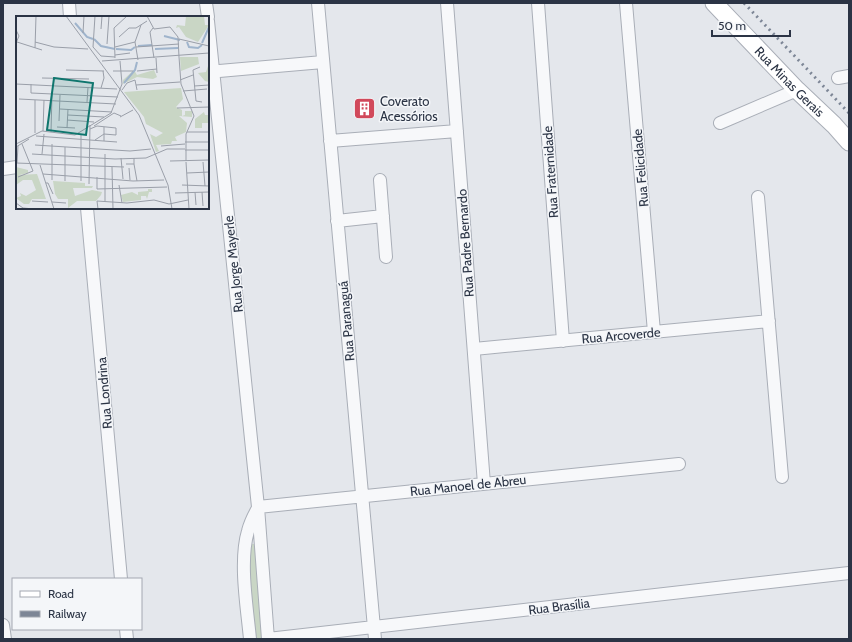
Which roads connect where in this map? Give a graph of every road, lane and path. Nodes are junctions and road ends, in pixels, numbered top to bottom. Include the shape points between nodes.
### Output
1 (69, 3) edge
2 (206, 3) edge
3 (318, 3) edge
4 (447, 3) edge
5 (538, 3) edge
6 (626, 3) edge
7 (714, 3) edge
8 (70, 16) edge
9 (208, 16) edge
10 (209, 39) edge
11 (323, 62) junction
12 (211, 72) edge
13 (797, 90) junction
14 (720, 123) dead end
15 (457, 131) junction
16 (330, 141) junction
17 (849, 142) edge
18 (16, 167) edge
19 (3, 169) edge
20 (380, 180) dead end
21 (758, 197) dead end
22 (87, 209) edge
23 (383, 216) junction
24 (337, 221) junction
25 (386, 257) dead end
26 (769, 321) junction
27 (654, 332) junction
28 (563, 341) junction
29 (474, 349) junction
30 (679, 464) dead end
31 (782, 477) dead end
32 (484, 484) junction
33 (362, 496) junction
34 (258, 507) junction
35 (849, 573) edge
36 (121, 578) edge
37 (3, 625) edge
38 (374, 633) edge
39 (5, 639) edge
40 (250, 639) edge
41 (268, 639) edge

1 - 8 street
2 - 9 street
3 - 11 street, Rua Paranaguá
4 - 15 street, Rua Padre Bernardo
5 - 28 street, Rua Fraternidade
6 - 27 street, Rua Felicidade
7 - 13 main road, Rua Minas Gerais
10 - 12 street, Rua Jorge Mayerle
11 - 12 street
11 - 16 street, Rua Paranaguá
12 - 34 street, Rua Jorge Mayerle
13 - 14 street
13 - 17 main road, Rua Minas Gerais
15 - 16 street
15 - 29 street, Rua Padre Bernardo
16 - 24 street, Rua Paranaguá
18 - 19 street
20 - 23 street
21 - 26 street
22 - 36 street, Rua Londrina
23 - 24 street
23 - 25 street
24 - 33 street, Rua Paranaguá
26 - 27 street, Rua Arcoverde
26 - 31 street
27 - 28 street, Rua Arcoverde
28 - 29 street, Rua Arcoverde
29 - 32 street, Rua Padre Bernardo
30 - 32 street, Rua Manoel de Abreu
32 - 33 street, Rua Manoel de Abreu
33 - 34 street, Rua Manoel de Abreu
33 - 38 street, Rua Paranaguá
34 - 40 street, Rua Jorge Mayerle via 248,530 244,548
34 - 41 street, Rua Jorge Mayerle
35 - 38 street, Rua Brasília
37 - 39 street
38 - 41 street, Rua Brasília

